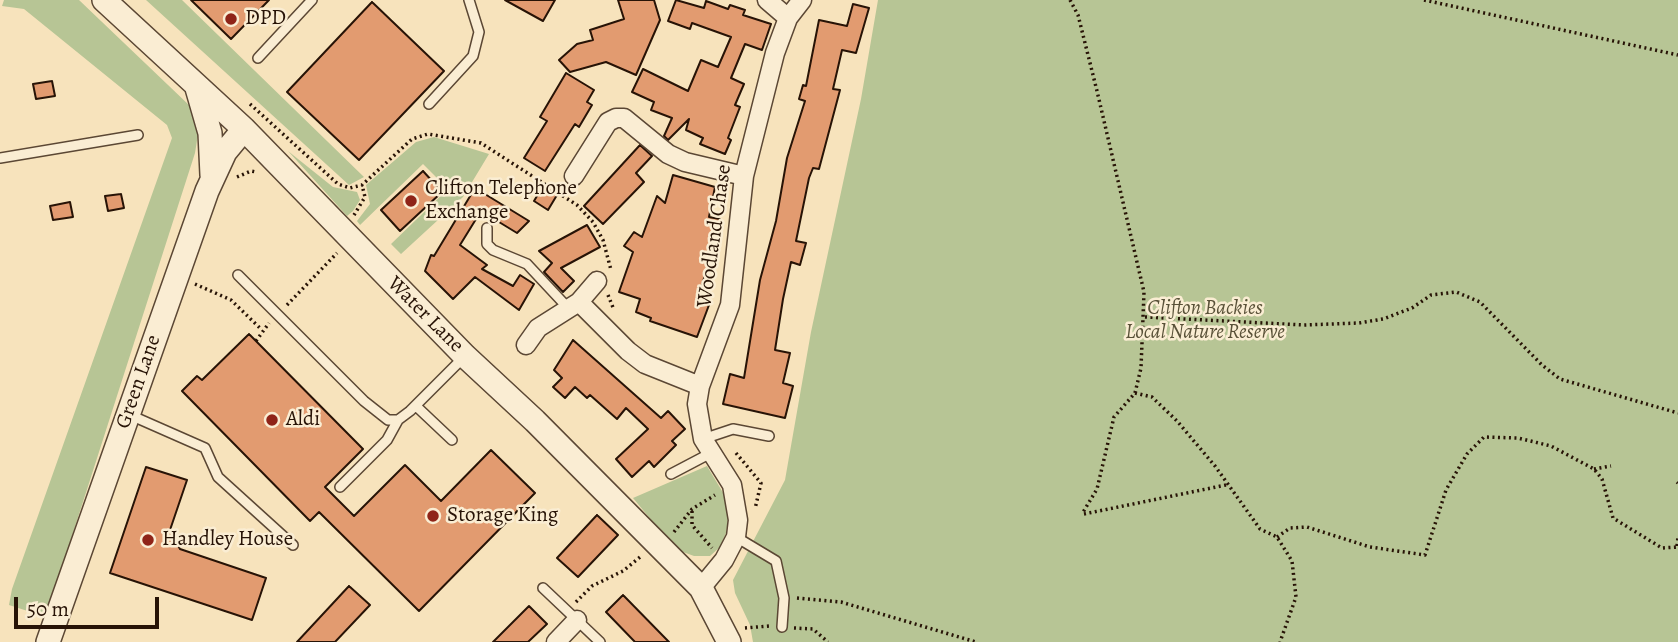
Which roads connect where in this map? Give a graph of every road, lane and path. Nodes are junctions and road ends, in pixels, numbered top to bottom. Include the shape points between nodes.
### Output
1 (104, 0) edge
2 (312, 0) edge
3 (469, 0) edge
4 (767, 0) edge
5 (802, 0) edge
6 (1070, 0) edge
7 (1424, 0) edge
8 (789, 18) junction
9 (1678, 55) edge
10 (258, 58) dead end
11 (196, 85) junction
12 (243, 97) dead end
13 (429, 104) dead end
14 (244, 129) junction
15 (138, 135) dead end
16 (0, 158) edge
17 (575, 176) dead end
18 (744, 176) junction
19 (212, 178) junction
20 (362, 185) junction
21 (487, 228) dead end
22 (341, 231) junction
23 (177, 275) junction
24 (238, 275) dead end
25 (606, 283) junction
26 (574, 305) junction
27 (277, 315) junction
28 (1145, 317) junction
29 (618, 319) dead end
30 (262, 331) junction
31 (256, 341) dead end
32 (526, 345) dead end
33 (465, 356) junction
34 (700, 386) junction
35 (1135, 393) junction
36 (416, 406) junction
37 (1678, 413) edge
38 (128, 415) junction
39 (398, 420) junction
40 (769, 436) dead end
41 (452, 440) dead end
42 (707, 446) junction
43 (1611, 466) dead end
44 (1594, 469) junction
45 (671, 474) dead end
46 (1226, 485) junction
47 (340, 487) dead end
48 (692, 509) dead end
49 (736, 537) junction
50 (1277, 537) junction
51 (1678, 537) edge
52 (293, 545) dead end
53 (1677, 546) edge
54 (724, 560) junction
55 (543, 588) dead end
56 (701, 588) junction
57 (785, 598) junction
58 (577, 620) junction
59 (782, 627) junction
60 (728, 638) edge
61 (48, 642) edge
62 (556, 642) edge
63 (600, 642) edge
64 (828, 642) edge
65 (976, 642) edge
66 (1280, 642) edge

1 - 11 street, Water Lane
2 - 10 lane
3 - 13 lane via 479,32 473,56
4 - 8 street
5 - 8 street, Woodland Chase
6 - 28 path via 1097,91 1144,292
7 - 9 path
8 - 18 street, Woodland Chase via 775,52
11 - 14 street, Water Lane
11 - 19 street via 210,133
12 - 20 path via 338,184 349,188
14 - 19 street, Green Lane
14 - 22 street, Water Lane
15 - 16 lane
17 - 18 street via 608,122 624,118 668,154
18 - 34 street, Woodland Chase via 730,305
19 - 23 street, Green Lane
20 - 22 path via 365,197 360,209
20 - 25 path via 412,139 428,134 481,143 577,205 593,222 609,255
21 - 26 lane via 487,244 493,250 527,264
22 - 27 path via 336,256
22 - 33 street, Water Lane
23 - 30 path via 231,300
23 - 38 street, Green Lane
24 - 27 lane
25 - 26 street
25 - 29 path
26 - 32 street via 547,321
26 - 34 street via 645,364
27 - 30 path
27 - 39 lane via 364,401 388,420
28 - 35 path
28 - 37 path via 1359,323 1412,308 1431,295 1456,292 1480,302 1560,379
30 - 31 path
33 - 36 lane
33 - 56 street, Water Lane
34 - 42 street, Woodland Chase via 697,404
35 - 46 path via 1152,397 1177,421
35 - 46 path via 1114,417 1097,489 1082,514
36 - 39 lane
36 - 41 lane
38 - 52 lane via 205,448 218,477
38 - 61 street, Green Lane
39 - 47 lane via 387,440
40 - 42 lane via 733,429
42 - 45 lane
42 - 49 street, Woodland Chase via 732,485 737,504
43 - 44 path
44 - 50 path via 1551,446 1518,438 1484,438 1467,454 1446,490 1425,555 1370,547 1307,527 1290,528
44 - 53 path via 1602,479 1613,518 1662,548
46 - 50 path via 1260,529
48 - 54 path via 692,525
49 - 54 street, Woodland Chase
49 - 57 lane via 776,562
50 - 66 path via 1292,561 1296,597
51 - 53 path
54 - 56 street, Woodland Chase
55 - 58 lane
56 - 60 street, Water Lane
57 - 59 lane
57 - 65 path via 841,602
58 - 62 street
58 - 63 lane
59 - 60 path via 750,625
59 - 64 path via 813,629

